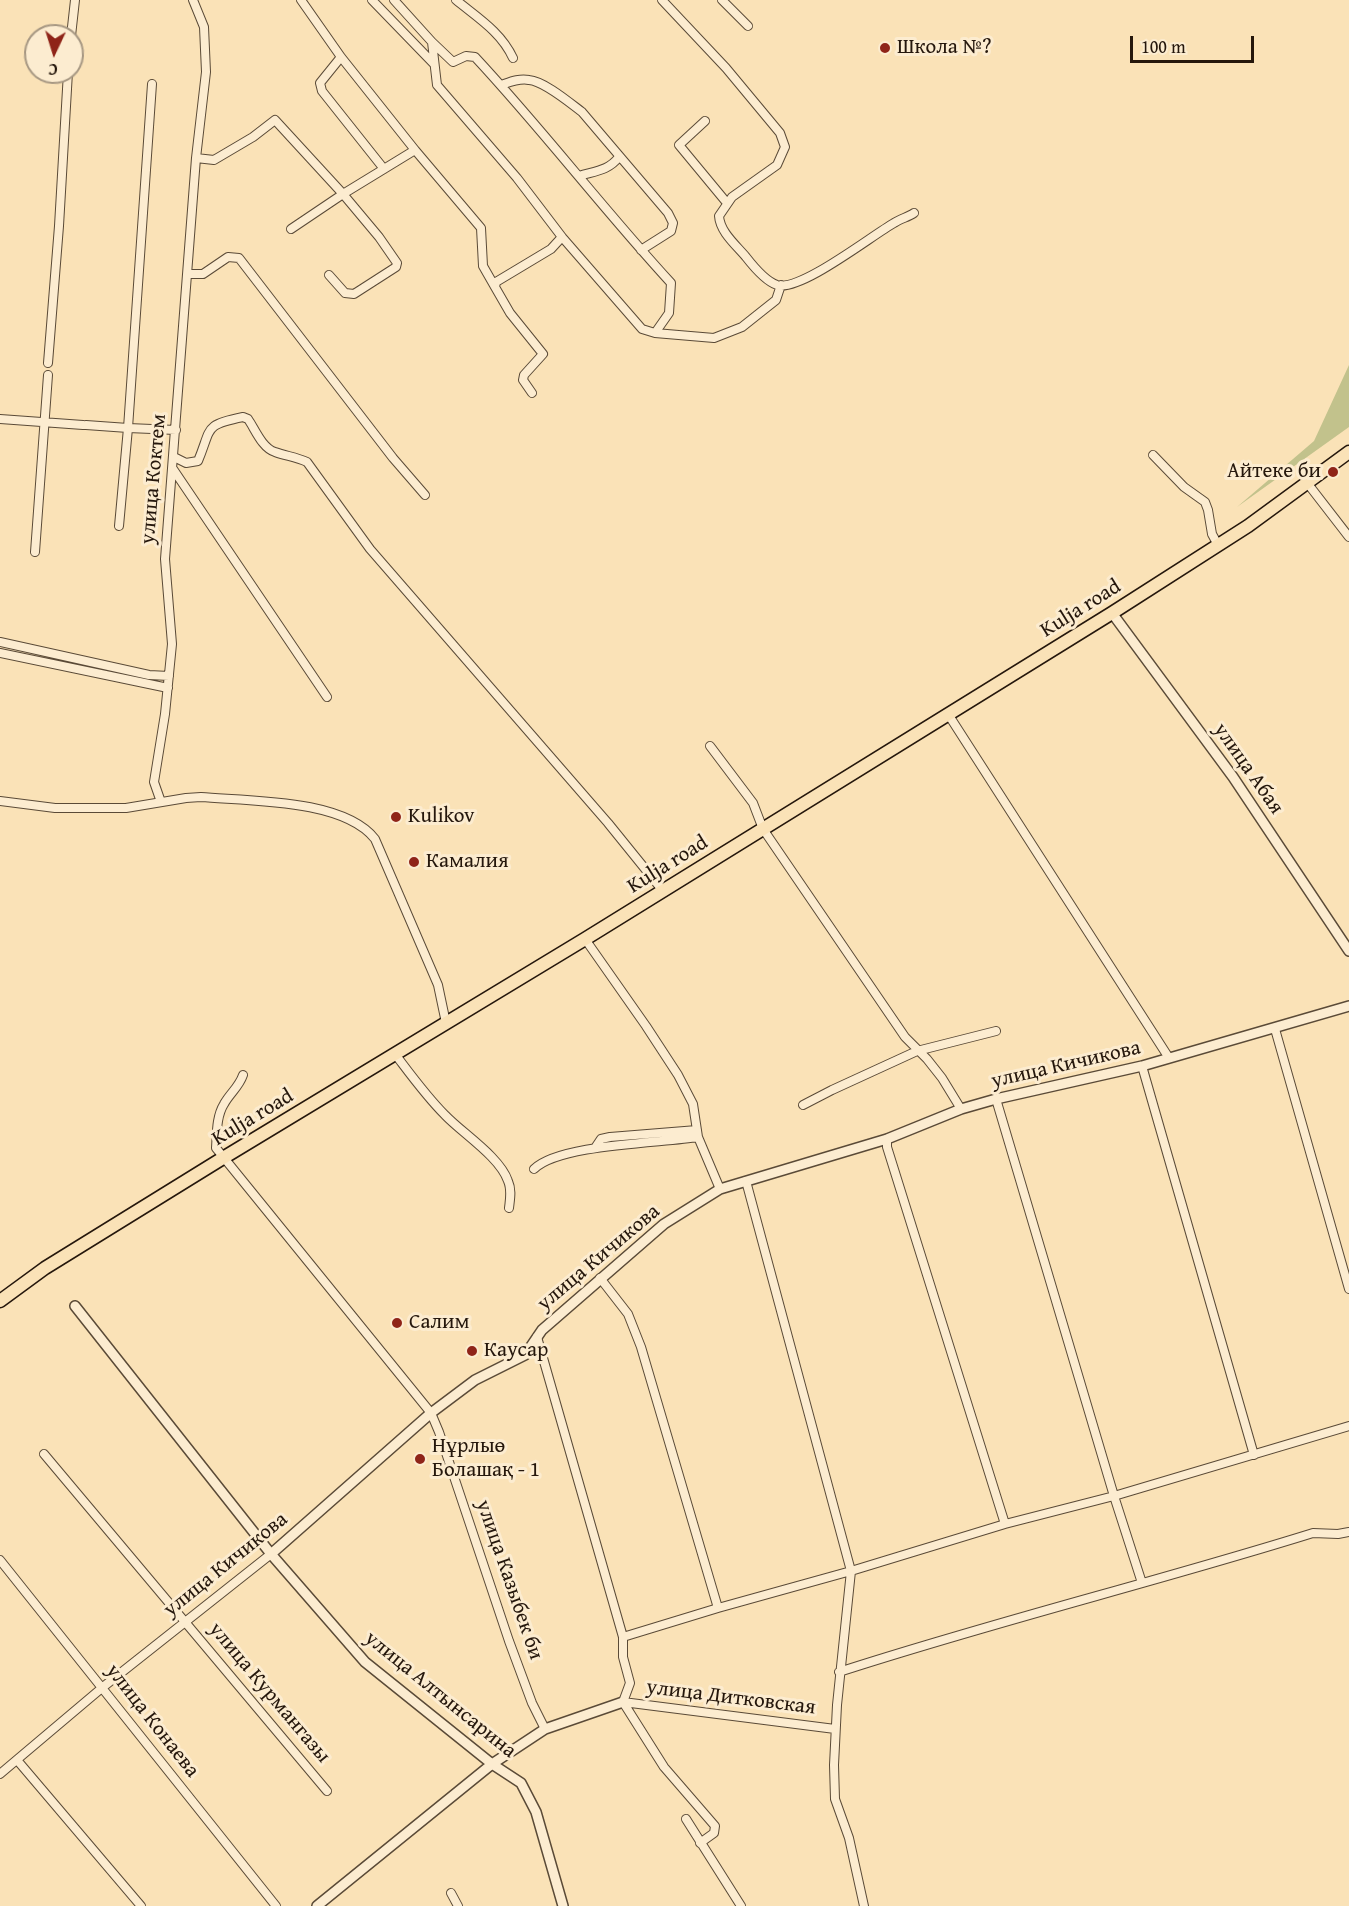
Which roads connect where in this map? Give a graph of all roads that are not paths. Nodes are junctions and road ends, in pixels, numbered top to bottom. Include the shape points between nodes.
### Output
1 (75, 0) edge
2 (194, 0) edge
3 (301, 0) edge
4 (372, 0) edge
5 (394, 0) edge
6 (456, 0) edge
7 (662, 0) edge
8 (722, 0) edge
9 (72, 24) edge
10 (748, 26) dead end
11 (432, 42) junction
12 (341, 57) junction
13 (513, 58) dead end
14 (434, 64) junction
15 (67, 84) edge
16 (152, 84) dead end
17 (501, 85) junction
18 (705, 121) dead end
19 (415, 150) junction
20 (619, 157) junction
21 (196, 158) junction
22 (384, 169) junction
23 (579, 176) junction
24 (343, 194) junction
25 (727, 203) junction
26 (914, 213) dead end
27 (291, 229) dead end
28 (562, 237) junction
29 (640, 250) junction
30 (188, 274) junction
31 (329, 275) dead end
32 (781, 285) junction
33 (495, 287) junction
34 (655, 333) junction
35 (48, 363) dead end
36 (48, 375) dead end
37 (532, 393) dead end
38 (0, 419) edge
39 (44, 423) junction
40 (128, 428) junction
41 (176, 430) junction
42 (1349, 452) edge
43 (1153, 455) dead end
44 (174, 458) junction
45 (173, 469) junction
46 (1308, 484) junction
47 (425, 495) dead end
48 (119, 526) dead end
49 (1349, 537) edge
50 (1218, 544) junction
51 (35, 552) dead end
52 (1112, 613) junction
53 (0, 642) edge
54 (0, 653) edge
55 (169, 676) junction
56 (168, 688) junction
57 (327, 697) dead end
58 (948, 714) junction
59 (710, 746) dead end
60 (0, 801) edge
61 (161, 802) junction
62 (764, 829) junction
63 (663, 891) junction
64 (585, 939) junction
65 (1349, 951) edge
66 (1349, 1006) edge
67 (446, 1023) junction
68 (1275, 1029) junction
69 (996, 1031) dead end
70 (917, 1051) junction
71 (395, 1054) junction
72 (1169, 1058) junction
73 (1142, 1066) junction
74 (243, 1075) dead end
75 (996, 1099) junction
76 (803, 1105) dead end
77 (961, 1109) junction
78 (698, 1133) junction
79 (887, 1139) junction
80 (223, 1158) junction
81 (534, 1169) dead end
82 (746, 1181) junction
83 (720, 1189) junction
84 (509, 1208) dead end
85 (600, 1278) junction
86 (1349, 1289) edge
87 (0, 1301) edge
88 (75, 1306) dead end
89 (537, 1337) junction
90 (431, 1413) junction
91 (1349, 1426) edge
92 (44, 1454) dead end
93 (1254, 1455) junction
94 (1114, 1497) junction
95 (1005, 1524) junction
96 (1349, 1532) edge
97 (271, 1554) junction
98 (0, 1560) edge
99 (851, 1572) junction
100 (1142, 1583) junction
101 (718, 1608) junction
102 (186, 1621) junction
103 (623, 1637) junction
104 (839, 1672) junction
105 (103, 1687) junction
106 (623, 1702) junction
107 (545, 1729) junction
108 (835, 1729) junction
109 (17, 1760) junction
110 (492, 1764) junction
111 (0, 1774) edge
112 (327, 1791) dead end
113 (686, 1819) dead end
114 (700, 1843) junction
115 (451, 1893) dead end
116 (141, 1906) edge
117 (276, 1906) edge
118 (317, 1906) edge
119 (458, 1906) edge
120 (563, 1906) edge
121 (741, 1906) edge
122 (864, 1906) edge

1 - 9 street
2 - 21 street, улица Коктем via 204,27 206,72
3 - 12 street
4 - 14 street
5 - 11 street
6 - 13 street via 486,23 506,44
7 - 25 street via 726,68 780,133 785,147 777,165
8 - 10 street
11 - 14 street
11 - 17 street via 453,62 475,57
12 - 19 street
12 - 22 street via 320,83 322,91
14 - 28 street via 437,85
15 - 35 street
16 - 40 street
17 - 20 street via 532,80 565,99 582,112
17 - 23 street
18 - 25 street via 679,145
19 - 22 street
19 - 33 street via 481,228 483,267
20 - 23 street via 602,171
20 - 29 street via 673,223 671,231
21 - 24 street via 214,160 275,120
21 - 30 street, улица Коктем
22 - 24 street
23 - 29 street
24 - 27 street
24 - 31 street via 397,266 350,295
25 - 32 street via 719,216 720,224 749,261 769,280
26 - 32 street via 813,275
28 - 33 street via 551,249 496,282
28 - 34 street via 642,329
29 - 34 street via 671,283 669,314
30 - 41 street, улица Коктем
30 - 47 street via 203,274 228,258 239,258
32 - 34 street via 776,300 742,327 714,338
33 - 37 street via 543,354 524,375
36 - 39 street
38 - 39 street
39 - 40 street
39 - 51 street
40 - 41 street
40 - 48 street
41 - 44 street, улица Коктем
42 - 46 main road, Kulja road
43 - 50 street via 1205,502
44 - 45 street, улица Коктем
44 - 63 street via 192,464 198,461 213,425 243,417 267,448 307,462 370,549
45 - 55 street, улица Коктем via 165,559 172,644
45 - 57 street
46 - 49 street
46 - 50 main road, Kulja road
50 - 52 main road, Kulja road
52 - 58 main road, Kulja road
52 - 65 street, улица Абая via 1233,777
53 - 55 street
54 - 56 street
55 - 56 street, улица Коктем
56 - 61 street, улица Коктем via 154,782
58 - 62 main road, Kulja road
58 - 72 street
59 - 62 street via 753,803
60 - 61 street via 55,808 126,808
61 - 67 street via 201,797 294,804 343,816 367,829 375,839 438,985
62 - 63 main road, Kulja road
62 - 70 street
63 - 64 main road, Kulja road
64 - 67 main road, Kulja road
64 - 78 street via 678,1075 693,1104
66 - 68 street, улица Кичикова
67 - 71 main road, Kulja road
68 - 72 street, улица Кичикова
68 - 86 street
69 - 70 street
70 - 76 street
70 - 77 street via 942,1078
71 - 80 main road, Kulja road
71 - 84 street via 434,1103 505,1174 511,1196
72 - 73 street, улица Кичикова
73 - 75 street, улица Кичикова
73 - 93 street
74 - 80 street via 223,1104 217,1124 216,1148
75 - 77 street, улица Кичикова
75 - 94 street
77 - 79 street, улица Кичикова
78 - 81 street via 595,1148 543,1162
78 - 83 street
79 - 82 street, улица Кичикова
79 - 95 street
80 - 87 main road, Kulja road via 45,1268
80 - 90 street, улица Казыбек би
82 - 83 street, улица Кичикова
82 - 99 street
83 - 85 street, улица Кичикова via 664,1224
85 - 89 street, улица Кичикова
85 - 101 street via 628,1314 641,1347
88 - 97 street, улица Алтынсарина
89 - 90 street, улица Кичикова via 520,1359 475,1380
89 - 103 street
90 - 97 street, улица Кичикова
90 - 107 street, улица Казыбек би via 509,1641
91 - 93 street
92 - 102 street, улица Курмангазы
93 - 94 street
94 - 95 street
94 - 100 street
95 - 99 street
96 - 100 street via 1313,1533
97 - 102 street, улица Кичикова
97 - 110 street, улица Алтынсарина via 365,1662
98 - 105 street, улица Конаева
99 - 101 street
99 - 104 street
100 - 104 street
101 - 103 street
102 - 105 street, улица Кичикова
102 - 112 street, улица Курмангазы
103 - 106 street via 623,1657 630,1683
104 - 108 street
105 - 109 street, улица Кичикова
105 - 117 street, улица Конаева
106 - 107 street
106 - 108 street, улица Дитковская
106 - 114 street via 664,1767 716,1826 714,1833
107 - 110 street
108 - 122 street via 835,1798 849,1838
109 - 111 street, улица Кичикова
109 - 116 street
110 - 118 street
110 - 120 street, улица Алтынсарина via 521,1783 536,1812
113 - 114 street
114 - 121 street
115 - 119 street

